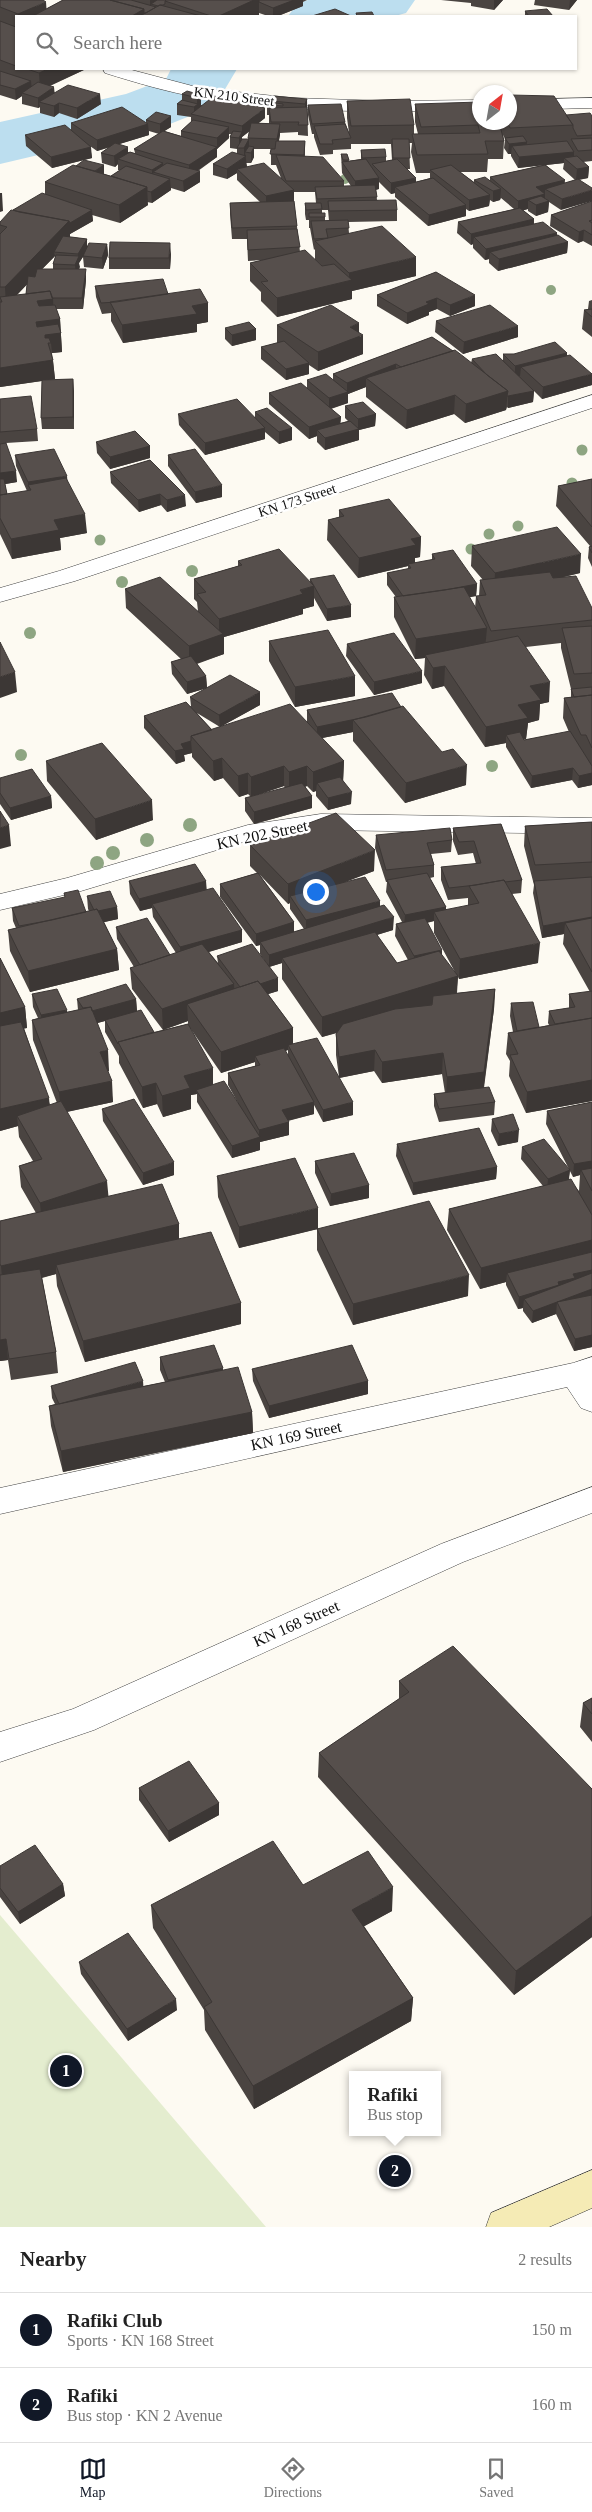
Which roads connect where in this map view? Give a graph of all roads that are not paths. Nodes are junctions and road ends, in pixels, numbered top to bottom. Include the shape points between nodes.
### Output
1 (114, 70) edge
2 (592, 103) edge
3 (517, 105) edge
4 (472, 106) edge
5 (592, 401) edge
6 (0, 595) edge
7 (592, 826) edge
8 (0, 902) edge
9 (583, 1371) edge
10 (592, 1400) edge
11 (592, 1500) edge
12 (0, 1501) edge
13 (0, 1747) edge
14 (592, 2189) edge
15 (505, 2227) edge

1 - 4 street, KN 210 Street via 196,92 272,101
2 - 3 street
5 - 6 street, KN 173 Street
7 - 8 street, KN 202 Street via 321,822 248,833 72,885
9 - 10 street
9 - 12 street, KN 169 Street
11 - 13 street, KN 168 Street via 452,1553 82,1720
14 - 15 main road

